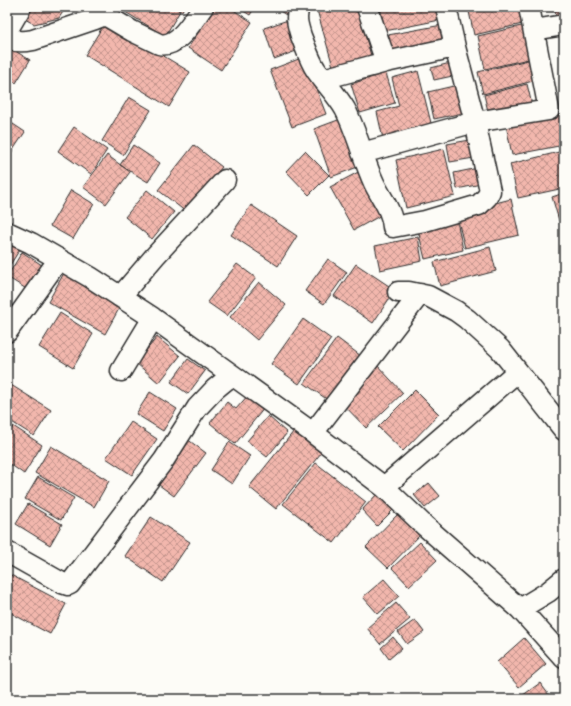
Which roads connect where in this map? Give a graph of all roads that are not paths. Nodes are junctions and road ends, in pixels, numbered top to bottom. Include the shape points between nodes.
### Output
1 (20, 7) edge
2 (203, 7) edge
3 (299, 7) edge
4 (367, 7) edge
5 (446, 7) edge
6 (529, 7) edge
7 (108, 11) edge
8 (564, 25) edge
9 (534, 30) junction
10 (7, 31) edge
11 (7, 39) edge
12 (455, 47) junction
13 (386, 62) junction
14 (323, 79) junction
15 (557, 108) edge
16 (475, 122) junction
17 (362, 153) junction
18 (225, 180) dead end
19 (7, 232) edge
20 (59, 259) junction
21 (398, 292) dead end
22 (420, 294) junction
23 (120, 297) junction
24 (153, 318) junction
25 (7, 332) edge
26 (121, 371) dead end
27 (518, 372) junction
28 (232, 375) junction
29 (564, 430) edge
30 (314, 433) junction
31 (384, 487) junction
32 (7, 552) edge
33 (564, 579) edge
34 (520, 608) junction
35 (564, 658) edge

1 - 10 street
2 - 7 street via 178,39 162,45 132,31
3 - 14 street via 297,24 309,57
4 - 13 street
5 - 12 street
6 - 9 street
7 - 11 street via 95,19 33,40
8 - 9 street
9 - 15 street
12 - 13 street
12 - 16 street
13 - 14 street
14 - 17 street via 340,100
15 - 16 street
16 - 17 street
16 - 17 street via 490,188 487,197 479,205 425,221 393,227 390,210 374,183
18 - 23 street
19 - 20 street
20 - 23 street
20 - 25 street
21 - 22 street
22 - 27 street via 440,302 467,319 500,349
22 - 30 street
23 - 24 street
24 - 26 street
24 - 28 street
27 - 29 street
27 - 31 street
28 - 30 street
28 - 32 street via 197,408 164,460 70,584 62,583
30 - 31 street
31 - 34 street
33 - 34 street via 548,592
34 - 35 street

